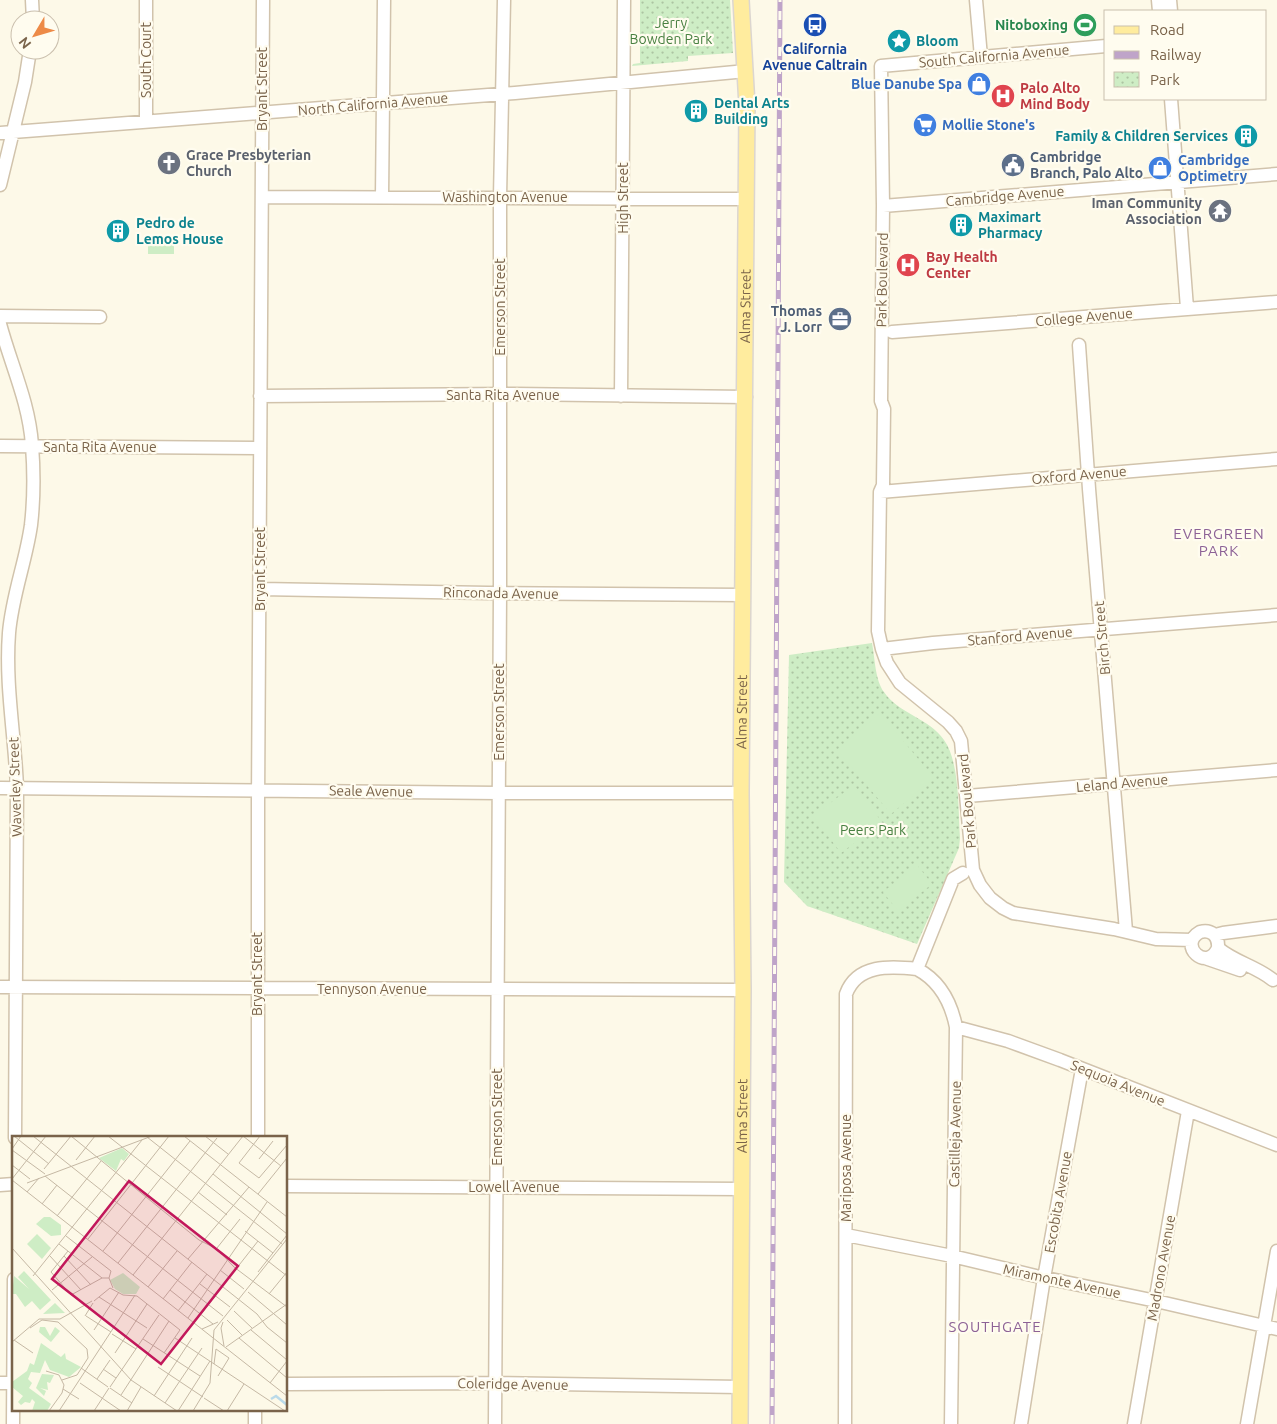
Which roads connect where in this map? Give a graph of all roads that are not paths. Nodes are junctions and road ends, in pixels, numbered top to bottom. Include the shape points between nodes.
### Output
1 (146, 0) edge
2 (263, 0) edge
3 (384, 0) edge
4 (504, 0) edge
5 (624, 0) edge
6 (741, 0) edge
7 (750, 0) edge
8 (976, 0) edge
9 (744, 40) junction
10 (1104, 46) edge
11 (981, 57) junction
12 (28, 60) edge
13 (881, 66) joint
14 (746, 71) junction
15 (624, 83) junction
16 (502, 94) junction
17 (1171, 100) edge
18 (382, 102) junction
19 (262, 113) junction
20 (146, 121) junction
21 (6, 133) edge
22 (1277, 174) edge
23 (1178, 182) junction
24 (0, 185) edge
25 (262, 197) junction
26 (382, 197) junction
27 (500, 197) junction
28 (623, 198) junction
29 (747, 199) junction
30 (884, 206) junction
31 (1277, 302) edge
32 (1187, 308) junction
33 (0, 316) edge
34 (100, 317) dead end
35 (0, 324) edge
36 (892, 332) dead end
37 (1079, 345) dead end
38 (500, 394) junction
39 (260, 396) junction
40 (621, 396) junction
41 (746, 397) junction
42 (0, 446) edge
43 (32, 446) junction
44 (260, 448) junction
45 (1277, 459) edge
46 (1088, 474) junction
47 (880, 492) junction
48 (260, 590) junction
49 (500, 594) junction
50 (743, 595) junction
51 (1277, 615) edge
52 (1101, 629) junction
53 (882, 649) junction
54 (1277, 770) edge
55 (1113, 784) junction
56 (0, 788) edge
57 (17, 788) junction
58 (258, 790) junction
59 (498, 793) junction
60 (741, 793) junction
61 (967, 796) junction
62 (964, 873) dead end
63 (1277, 926) edge
64 (1126, 932) junction
65 (1192, 940) junction
66 (1217, 942) junction
67 (1205, 958) junction
68 (917, 969) junction
69 (1275, 981) edge
70 (0, 987) edge
71 (16, 987) junction
72 (257, 988) junction
73 (497, 990) junction
74 (743, 990) junction
75 (956, 1027) junction
76 (1082, 1068) junction
77 (1188, 1111) junction
78 (15, 1136) edge
79 (258, 1136) edge
80 (1277, 1145) edge
81 (288, 1186) edge
82 (497, 1187) junction
83 (742, 1189) junction
84 (846, 1234) junction
85 (1277, 1251) edge
86 (952, 1256) junction
87 (1044, 1278) junction
88 (1156, 1301) junction
89 (1264, 1327) junction
90 (1277, 1330) edge
91 (496, 1383) junction
92 (288, 1384) edge
93 (740, 1387) junction
94 (495, 1424) edge
95 (740, 1424) edge
96 (845, 1424) edge
97 (951, 1424) edge
98 (1021, 1424) edge
99 (1134, 1424) edge
100 (1247, 1424) edge

1 - 20 street, South Court
2 - 19 street, Bryant Street
3 - 18 street
4 - 16 street, Emerson Street
5 - 15 street, High Street
6 - 9 main road, Alma Street
7 - 9 main road
8 - 11 street
9 - 14 main road, Alma Street
10 - 11 street, South California Avenue
11 - 13 street, South California Avenue
12 - 21 street via 25,82
13 - 30 street, Park Boulevard
14 - 15 street, North California Avenue
14 - 29 main road, Alma Street
15 - 16 street, North California Avenue
15 - 28 street, High Street
16 - 18 street, North California Avenue
16 - 27 street, Emerson Street
17 - 23 street
18 - 19 street, North California Avenue
18 - 26 street
19 - 20 street, North California Avenue
19 - 25 street, Bryant Street
20 - 21 street, North California Avenue
21 - 24 street
22 - 23 street, Cambridge Avenue
23 - 30 street, Cambridge Avenue
23 - 32 street
25 - 26 street, Washington Avenue
25 - 39 street, Bryant Street
26 - 27 street, Washington Avenue
27 - 28 street, Washington Avenue
27 - 38 street, Emerson Street
28 - 29 street, Washington Avenue
28 - 40 street, High Street
29 - 41 main road, Alma Street
30 - 47 street, Park Boulevard via 879,405 884,409 883,486
31 - 32 street, College Avenue
32 - 36 street, College Avenue
33 - 34 street
35 - 43 street, Waverley Street via 24,395
37 - 46 street, Birch Street
38 - 39 street, Santa Rita Avenue
38 - 40 street, Santa Rita Avenue
38 - 49 street, Emerson Street
39 - 44 street, Bryant Street
40 - 41 street, Santa Rita Avenue
41 - 50 main road, Alma Street
42 - 43 street, Santa Rita Avenue
43 - 44 street, Santa Rita Avenue
43 - 57 street, Waverley Street via 31,525 11,617 8,651
44 - 48 street, Bryant Street
45 - 46 street, Oxford Avenue
46 - 47 street, Oxford Avenue
46 - 52 street, Birch Street
47 - 53 street, Park Boulevard via 878,631
48 - 49 street, Rinconada Avenue
48 - 58 street, Bryant Street
49 - 50 street, Rinconada Avenue
49 - 59 street, Emerson Street
50 - 60 main road, Alma Street
51 - 52 street, Stanford Avenue
52 - 53 street, Stanford Avenue
52 - 55 street, Birch Street
53 - 61 street, Park Boulevard via 900,683 956,731 962,745
54 - 55 street, Leland Avenue
55 - 61 street, Leland Avenue
55 - 64 street, Birch Street
56 - 57 street, Seale Avenue
57 - 58 street, Seale Avenue
57 - 71 street, Waverley Street
58 - 59 street, Seale Avenue
58 - 72 street, Bryant Street
59 - 60 street, Seale Avenue
59 - 73 street, Emerson Street
60 - 74 main road, Alma Street
61 - 64 street, Park Boulevard via 973,870 994,902 1018,914
62 - 68 street via 953,879
63 - 66 street via 1223,932
64 - 65 street, Park Boulevard via 1156,939
65 - 66 street, Park Boulevard via 1204,931
65 - 67 street via 1194,952
66 - 67 street via 1213,955
66 - 69 street via 1231,957
67 - 69 street
68 - 75 street, Castilleja Avenue via 928,974 939,986 948,1001
68 - 84 street, Mariposa Avenue via 864,972 850,984 846,994
70 - 71 street, Tennyson Avenue
71 - 72 street, Tennyson Avenue
71 - 78 street, Waverley Street
72 - 73 street, Tennyson Avenue
72 - 79 street, Bryant Street
73 - 74 street, Tennyson Avenue
73 - 82 street, Emerson Street
74 - 83 main road, Alma Street
75 - 76 street, Sequoia Avenue via 1008,1041
75 - 86 street, Castilleja Avenue
76 - 77 street, Sequoia Avenue
76 - 87 street, Escobita Avenue
77 - 80 street, Sequoia Avenue
77 - 88 street, Madrono Avenue
81 - 82 street, Lowell Avenue
82 - 83 street, Lowell Avenue
82 - 91 street, Emerson Street
83 - 93 main road, Alma Street
84 - 86 street, Miramonte Avenue
84 - 96 street, Mariposa Avenue
85 - 89 street
86 - 87 street, Miramonte Avenue
86 - 97 street, Castilleja Avenue
87 - 88 street, Miramonte Avenue
87 - 98 street, Escobita Avenue
88 - 89 street, Miramonte Avenue
88 - 99 street, Madrono Avenue
89 - 90 street, Miramonte Avenue
89 - 100 street
91 - 92 street, Coleridge Avenue
91 - 93 street, Coleridge Avenue
91 - 94 street, Emerson Street
93 - 95 main road, Alma Street

